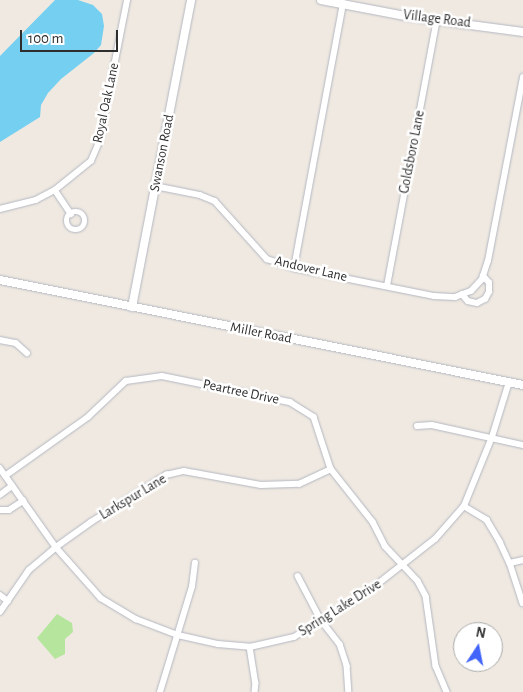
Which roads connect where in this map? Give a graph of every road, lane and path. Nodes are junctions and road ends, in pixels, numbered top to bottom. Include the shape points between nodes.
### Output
1 (127, 0) edge
2 (191, 0) edge
3 (321, 0) edge
4 (343, 4) junction
5 (437, 19) junction
6 (523, 32) edge
7 (523, 77) edge
8 (156, 186) junction
9 (55, 190) junction
10 (0, 209) edge
11 (71, 214) dead end
12 (294, 268) junction
13 (483, 276) junction
14 (0, 280) edge
15 (387, 286) junction
16 (462, 294) junction
17 (132, 307) junction
18 (0, 340) edge
19 (27, 353) dead end
20 (509, 382) junction
21 (523, 385) edge
22 (417, 426) dead end
23 (492, 437) junction
24 (523, 445) edge
25 (0, 468) edge
26 (331, 469) junction
27 (5, 476) junction
28 (12, 486) junction
29 (0, 495) edge
30 (23, 501) junction
31 (464, 506) junction
32 (0, 510) edge
33 (56, 547) junction
34 (523, 560) edge
35 (195, 562) dead end
36 (510, 563) junction
37 (403, 566) junction
38 (298, 576) dead end
39 (0, 594) edge
40 (8, 601) junction
41 (523, 603) edge
42 (0, 612) edge
43 (321, 620) junction
44 (178, 635) junction
45 (250, 647) junction
46 (160, 692) edge
47 (255, 692) edge
48 (349, 692) edge
49 (447, 692) edge

1 - 9 street, Royal Oak Lane via 99,142 91,161
2 - 8 street, Swanson Road
3 - 4 street, Village Road
4 - 5 street, Village Road
4 - 12 street
5 - 6 street, Village Road
5 - 15 street, Goldsboro Lane
7 - 13 street, Andover Lane
8 - 12 street, Andover Lane via 215,201 267,259
8 - 17 street, Swanson Road
9 - 10 street, Royal Oak Lane via 36,200
9 - 11 street
12 - 15 street, Andover Lane
13 - 16 street via 471,291
13 - 16 street, Andover Lane via 489,283 485,299 477,303 468,301
14 - 17 street, Miller Road
15 - 16 street, Andover Lane via 434,296
17 - 20 street, Miller Road
18 - 19 street via 16,343
20 - 21 street, Miller Road
20 - 23 street, Spring Lake Drive
22 - 23 street via 432,425
23 - 24 street
23 - 31 street, Spring Lake Drive
25 - 27 street, Spring Lake Drive
26 - 27 street, Peartree Drive via 314,417 290,402 162,376 126,381 88,417
26 - 33 street, Larkspur Lane via 299,484 261,485 184,471 166,475
26 - 37 street, Peartree Drive via 373,522 385,546
27 - 28 street, Spring Lake Drive
28 - 29 street
28 - 30 street, Spring Lake Drive
30 - 32 street via 9,510
30 - 33 street, Spring Lake Drive
31 - 36 street via 487,520
31 - 37 street, Spring Lake Drive via 435,539
33 - 40 street, Larkspur Lane via 29,570
33 - 44 street, Spring Lake Drive via 101,598 136,619
34 - 36 street
35 - 44 street via 192,587
36 - 41 street
37 - 43 street, Spring Lake Drive
37 - 49 street, Peartree Drive via 418,581 426,596 436,666
38 - 43 street
39 - 40 street
40 - 42 street, Larkspur Lane
43 - 45 street, Spring Lake Drive via 294,636
43 - 48 street via 340,644 347,666
44 - 45 street, Spring Lake Drive
44 - 46 street
45 - 47 street

